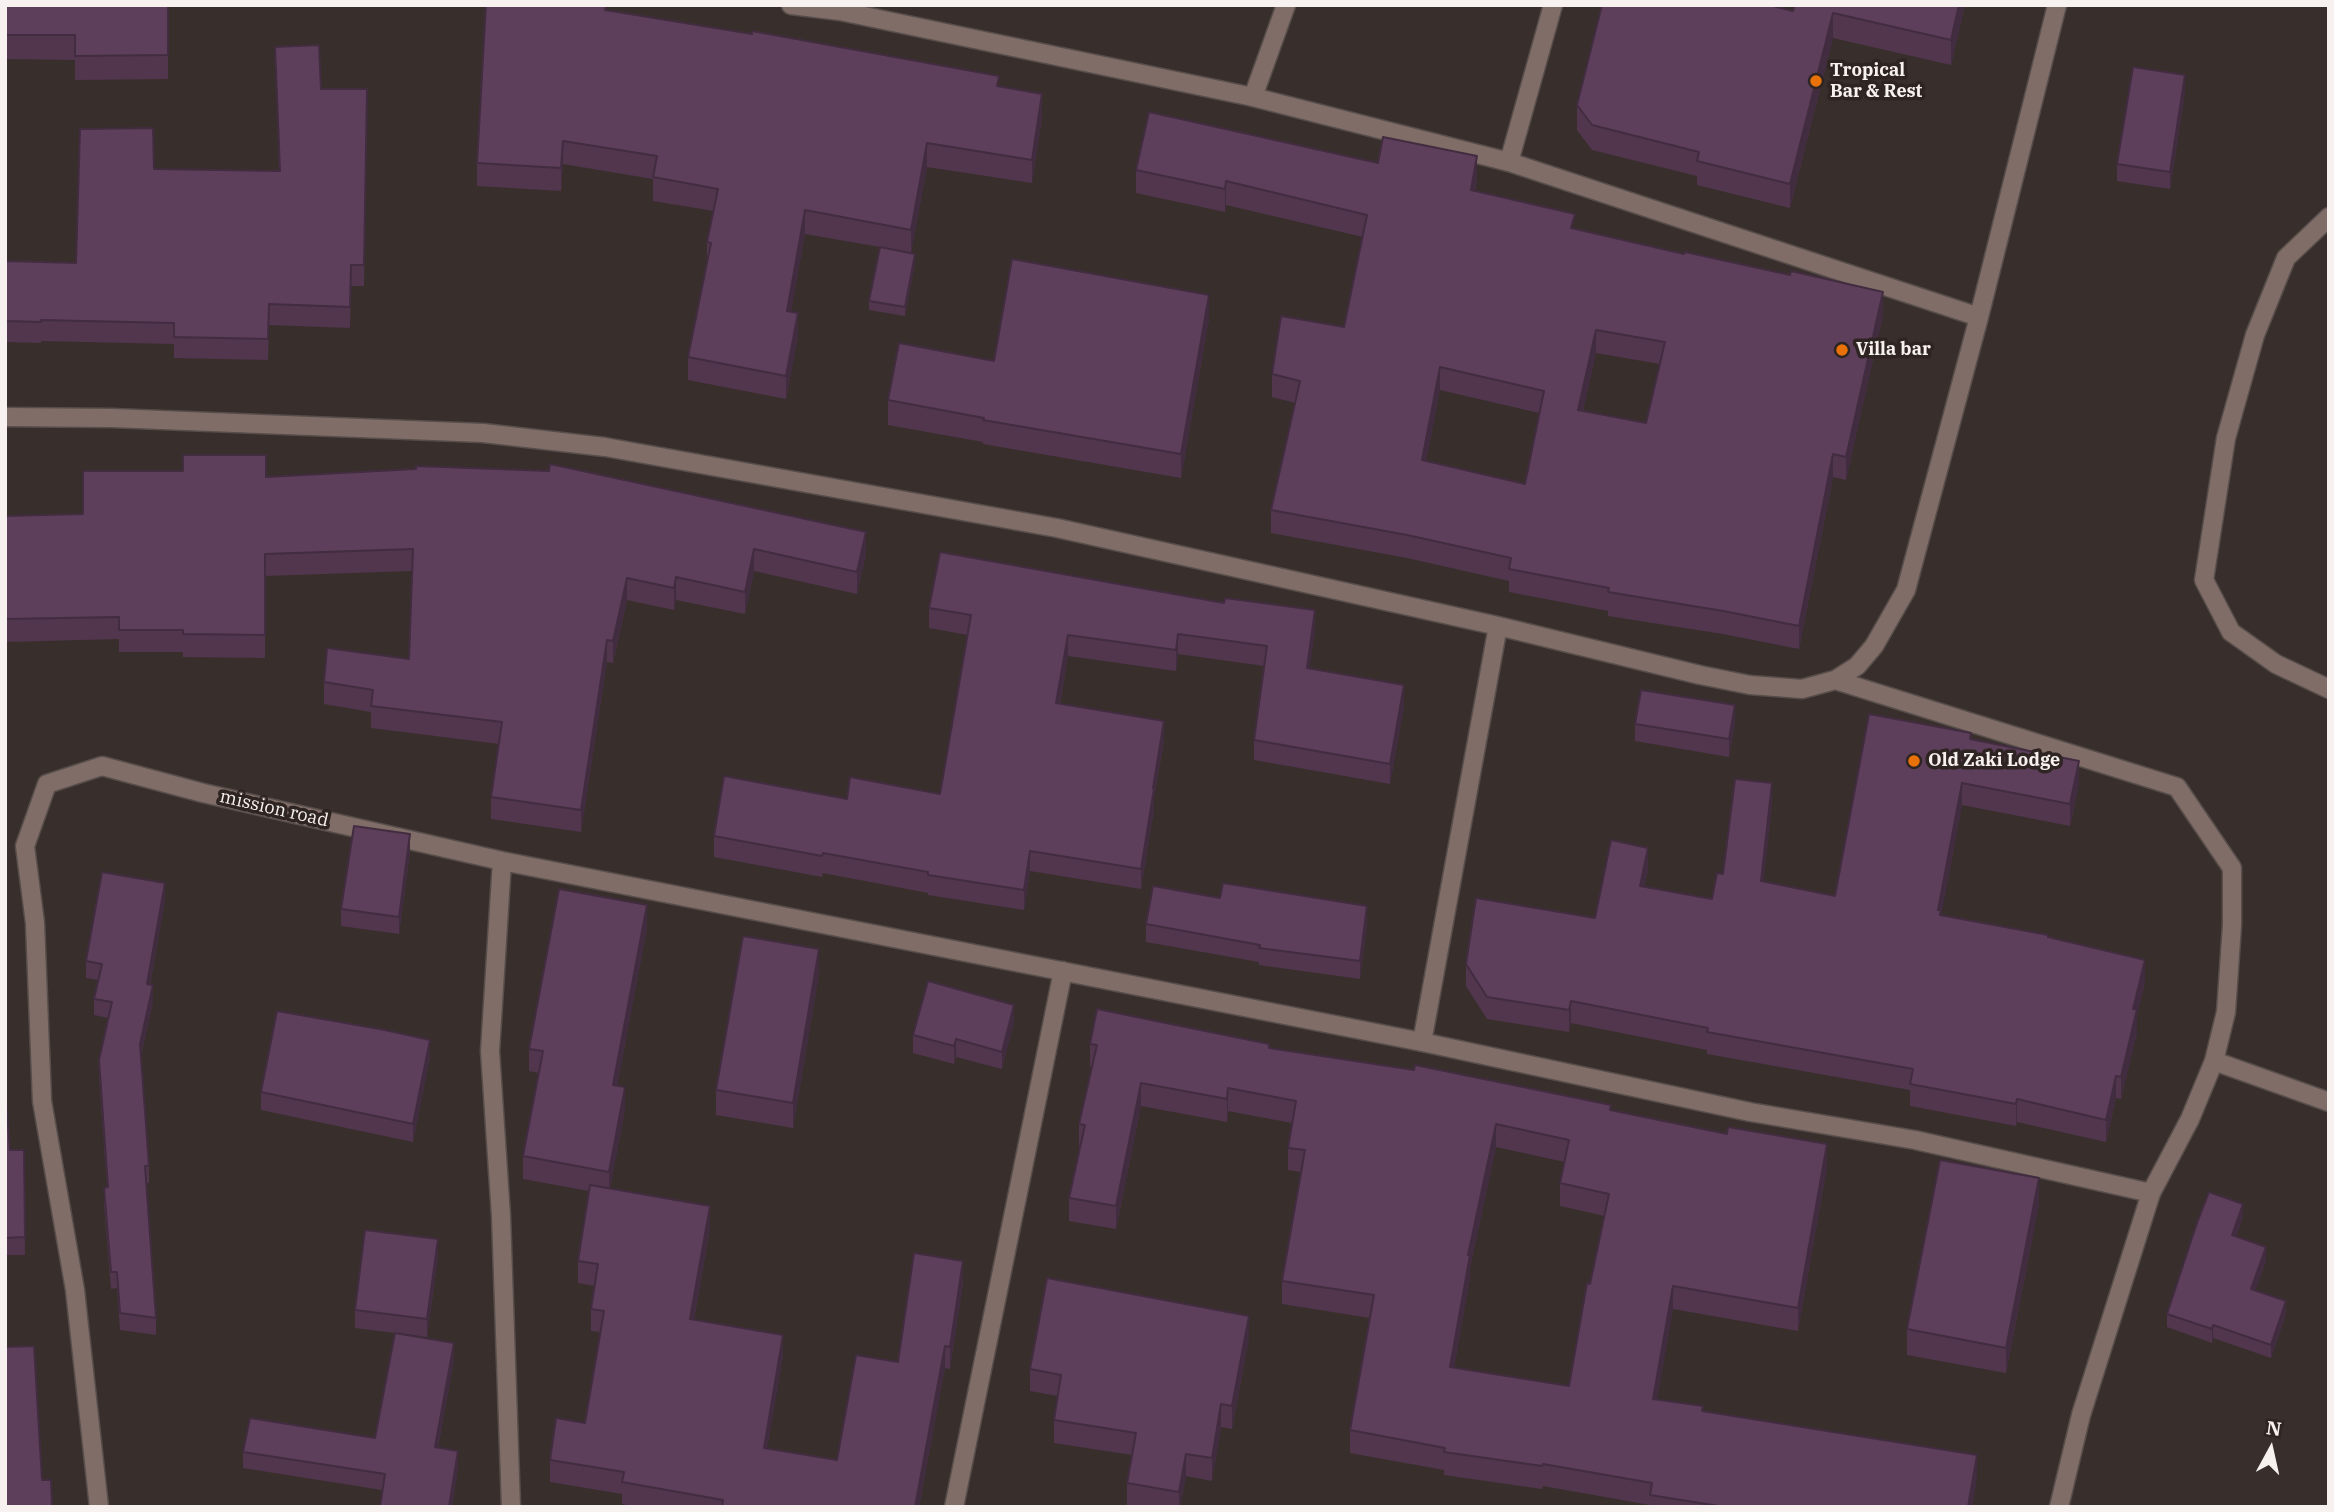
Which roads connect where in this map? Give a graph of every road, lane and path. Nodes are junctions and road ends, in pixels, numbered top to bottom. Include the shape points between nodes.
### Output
1 (791, 5) edge
2 (1286, 5) edge
3 (1553, 5) edge
4 (2057, 5) edge
5 (841, 8) edge
6 (1253, 97) junction
7 (1509, 162) junction
8 (2329, 217) edge
9 (1979, 317) junction
10 (5, 416) edge
11 (1498, 626) junction
12 (1835, 680) junction
13 (2329, 689) edge
14 (502, 861) junction
15 (1063, 971) junction
16 (1422, 1042) junction
17 (2214, 1061) junction
18 (2329, 1102) edge
19 (2151, 1193) junction
20 (99, 1507) edge
21 (511, 1507) edge
22 (954, 1507) edge
23 (2059, 1507) edge

1 - 5 street
2 - 6 street
3 - 7 street
4 - 9 street
5 - 6 street
6 - 7 street
7 - 9 street
8 - 13 street via 2286,258 2255,335 2226,438 2204,580 2231,632 2276,664
9 - 12 street via 1906,590 1874,646 1857,666
10 - 11 street via 483,433 605,447 1057,528
11 - 12 street via 1750,685 1802,689
11 - 16 street
12 - 17 street via 2177,787 2232,869 2226,1012
14 - 15 street, mission road
14 - 20 street, mission road via 102,766 47,784 25,846 34,923 42,1101 75,1290
14 - 21 street via 490,1051
15 - 16 street, mission road
15 - 22 street
16 - 19 street, mission road via 1751,1112 1914,1140
17 - 18 street
17 - 19 street
19 - 23 street via 2081,1415

